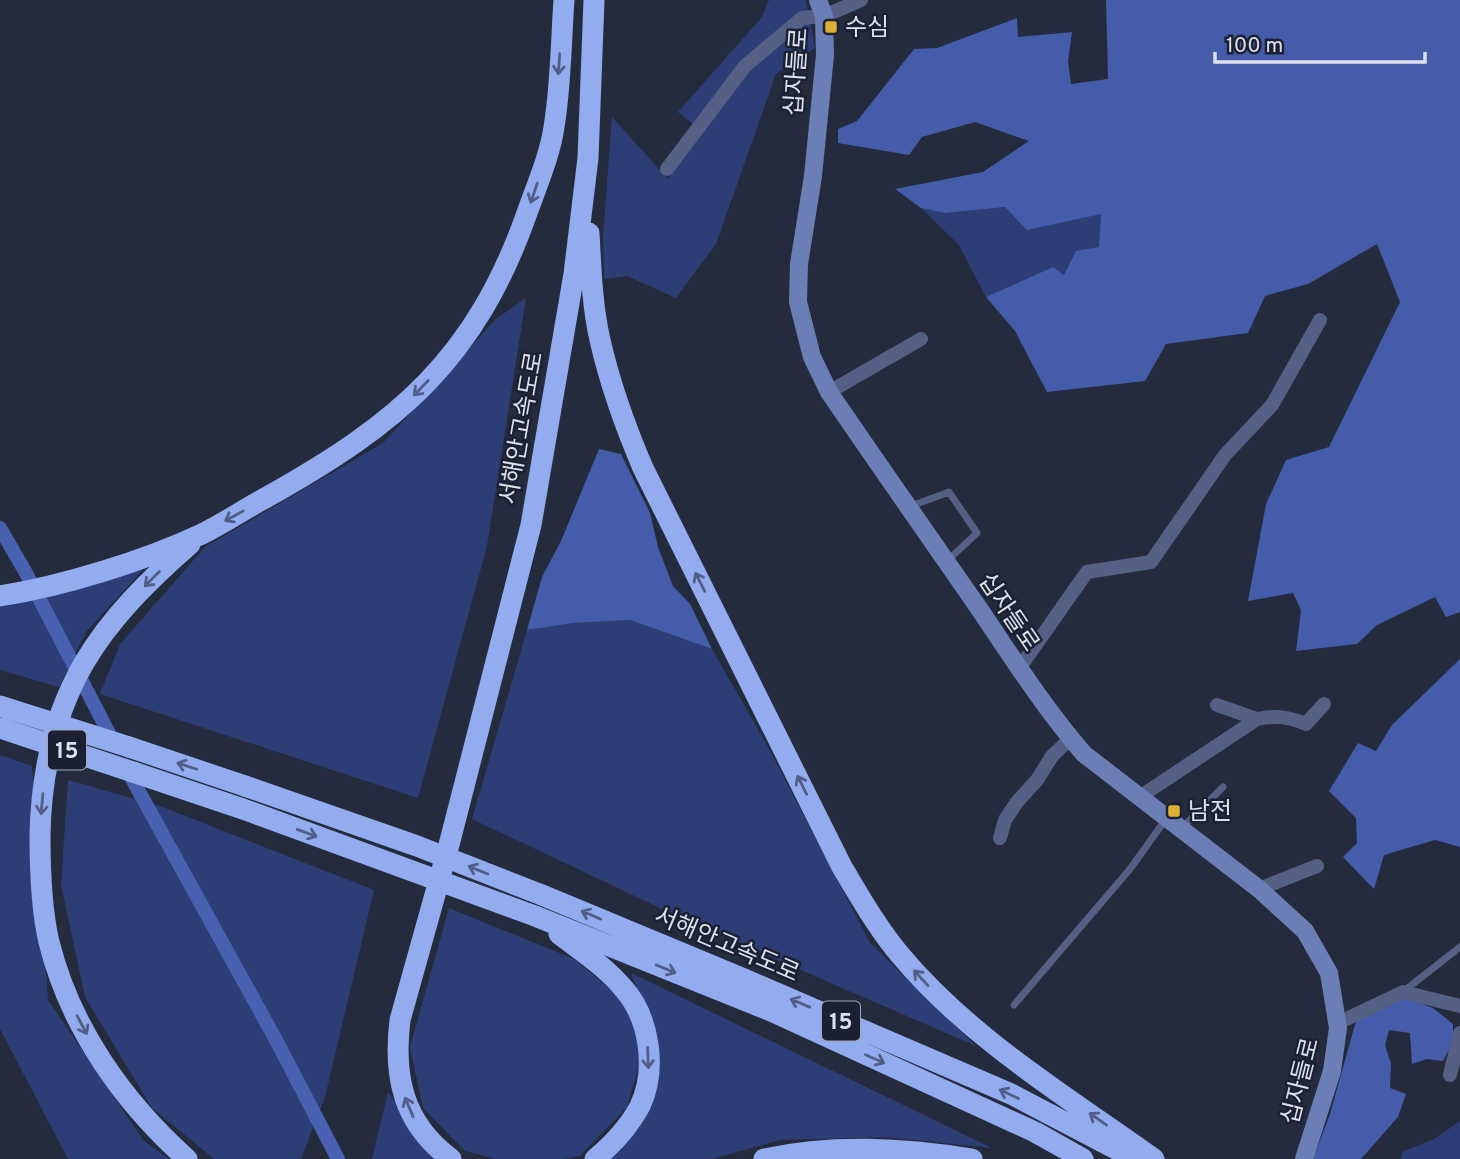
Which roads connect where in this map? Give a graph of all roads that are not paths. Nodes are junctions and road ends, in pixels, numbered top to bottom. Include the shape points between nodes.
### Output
1 (564, 0) edge
2 (594, 0) edge
3 (861, 0) edge
4 (821, 8) edge
5 (588, 158) junction
6 (667, 169) dead end
7 (1320, 320) dead end
8 (922, 339) dead end
9 (829, 392) junction
10 (908, 507) junction
11 (202, 534) junction
12 (946, 562) junction
13 (11, 594) edge
14 (1018, 670) junction
15 (1324, 704) dead end
16 (1217, 705) dead end
17 (0, 706) edge
18 (1257, 719) junction
19 (0, 728) edge
20 (1071, 738) junction
21 (1223, 788) dead end
22 (1138, 798) junction
23 (1173, 824) junction
24 (1000, 838) dead end
25 (1317, 866) dead end
26 (1259, 889) junction
27 (534, 915) junction
28 (1460, 947) edge
29 (1403, 992) junction
30 (1014, 1005) dead end
31 (1460, 1006) edge
32 (1338, 1023) junction
33 (1460, 1033) edge
34 (1450, 1075) dead end
35 (187, 1159) edge
36 (451, 1159) edge
37 (595, 1159) edge
38 (764, 1159) edge
39 (972, 1159) edge
40 (1083, 1159) edge
41 (1135, 1159) edge
42 (1154, 1159) edge
43 (1304, 1159) edge

1 -> 11 highway via 554,128 511,256 470,330 434,375 381,425 341,454
2 - 5 highway, 서해안고속도로
3 - 4 street
4 - 6 street via 802,18 745,66
4 - 9 main road, 십자들로 via 825,55 797,302
36 -> 5 highway, 서해안고속도로 via 427,1137 408,1106 398,1064 400,1020 531,525 574,274
42 -> 5 highway via 954,1011 899,954 842,867 627,430 600,339 593,291
7 - 14 street via 1272,405 1225,455 1151,562 1087,572
8 - 9 street
9 - 10 main road, 십자들로
10 - 12 main road, 십자들로
10 - 12 lane via 948,492 977,533
11 - 13 highway via 90,575
11 -> 35 highway via 133,598 84,664 55,730 41,810 40,855 49,942 62,982 102,1060 140,1113
12 - 14 main road, 십자들로
14 - 20 main road, 십자들로
15 - 18 street via 1306,724 1289,717
16 - 18 street
41 -> 17 highway, 서해안고속도로 / 15, bridge via 1011,1094 541,895 417,846
18 - 22 street
19 -> 27 highway, 서해안고속도로 / 15, bridge via 243,809
20 - 22 main road, 십자들로
20 - 24 street via 1017,802
21 - 23 lane
22 - 23 main road, 십자들로
23 - 26 main road, 십자들로
23 - 30 lane
25 - 26 street
26 - 32 main road, 십자들로 via 1305,931 1329,973
27 -> 37 highway via 621,985 636,1005 647,1037 648,1070 641,1103 621,1134
27 -> 40 highway, 서해안고속도로 / 15 via 771,1011 1035,1132
28 - 29 lane
29 - 31 street
29 - 32 street
32 - 43 main road, 십자들로 via 1332,1071
33 - 34 street
38 - 39 highway via 860,1148

